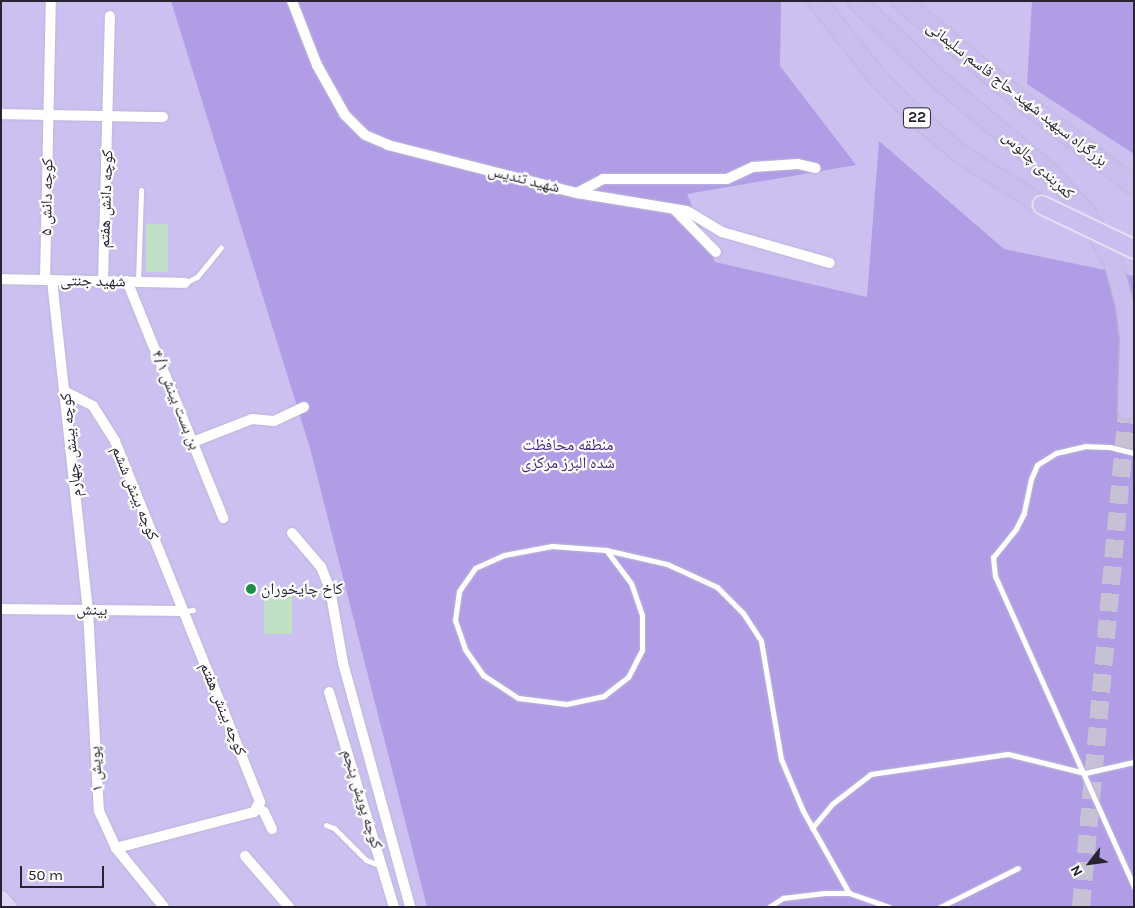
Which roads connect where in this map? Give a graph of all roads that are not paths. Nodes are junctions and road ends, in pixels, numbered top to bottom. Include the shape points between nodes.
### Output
1 (292, 1) edge
2 (817, 1) edge
3 (857, 1) edge
4 (901, 1) edge
5 (50, 2) edge
6 (110, 16) dead end
7 (1, 114) edge
8 (49, 115) junction
9 (108, 116) junction
10 (162, 117) dead end
11 (816, 168) dead end
12 (1134, 186) edge
13 (141, 190) dead end
14 (577, 193) junction
15 (674, 209) junction
16 (221, 247) dead end
17 (1134, 250) edge
18 (716, 252) dead end
19 (830, 263) dead end
20 (1, 279) edge
21 (48, 280) junction
22 (103, 281) junction
23 (127, 282) junction
24 (138, 282) junction
25 (185, 283) joint
26 (66, 392) junction
27 (304, 407) dead end
28 (1127, 410) tunnel mouth
29 (193, 442) junction
30 (1134, 453) edge
31 (223, 518) dead end
32 (292, 533) dead end
33 (606, 550) junction
34 (1, 609) edge
35 (88, 610) junction
36 (188, 610) junction
37 (330, 692) dead end
38 (1134, 762) edge
39 (1085, 773) junction
40 (257, 806) junction
41 (326, 825) dead end
42 (812, 828) junction
43 (272, 829) dead end
44 (116, 848) junction
45 (245, 856) dead end
46 (382, 867) junction
47 (1018, 868) dead end
48 (1134, 887) edge
49 (848, 893) junction
50 (1, 898) edge
51 (9, 907) edge
52 (164, 907) edge
53 (289, 907) edge
54 (394, 907) edge
55 (410, 907) edge
56 (768, 907) edge
57 (889, 907) edge
58 (940, 907) edge

1 - 14 street, شهید تندیس via 317,65 345,115 364,135 388,145
2 - 17 highway, 22, bridge via 872,71 915,116 962,155 1042,205
3 - 28 highway, کمربندی چالوس via 944,84 1048,171 1086,212 1114,265 1125,306 1129,342
4 - 12 highway, بزرگراه سپهبد شهید حاج قاسم سلیمانی via 1016,96
5 - 8 street, کوچه دانش ۵
6 - 9 street, کوچه دانش هفتم
7 - 8 street
8 - 9 street
8 - 21 street, کوچه دانش ۵
9 - 10 street
9 - 22 street, کوچه دانش هفتم
11 - 14 street via 798,164 753,167 727,179 603,179
13 - 24 lane
14 - 15 street, شهید تندیس
15 - 18 street
15 - 19 street, شهید تندیس via 687,211 722,232
16 - 25 lane via 197,278
20 - 21 street, شهید جنتی
21 - 22 street, شهید جنتی
21 - 26 street, کوچه بینش چهارم
22 - 23 street, شهید جنتی
23 - 24 street, شهید جنتی
23 - 29 street, بن بست بینش ۴/۱
24 - 25 street, شهید جنتی
26 - 35 street, کوچه بینش چهارم
26 - 36 street, کوچه بینش ششم via 93,406 115,441
27 - 29 street via 274,421 252,419
29 - 31 street, بن بست بینش ۴/۱
30 - 39 lane via 1086,446 1056,453 1037,465 1016,530 993,557 995,576
32 - 55 street via 321,567 330,589 343,663
33 - 33 lane via 552,546 504,555 475,568 459,590 455,620 465,649 483,675 518,698 566,704 604,696 628,677 642,650 642,614 631,583
33 - 42 lane via 668,564 716,587 743,613 761,641 780,759
34 - 35 street, بینش
35 - 36 street, بینش
35 - 44 street, پویش ۱ via 99,811
36 - 40 street, کوچه بینش هفتم via 260,802
37 - 46 street, کوچه پویش پنجم
38 - 39 lane
39 - 42 lane via 1008,754 871,774 832,804
39 - 48 lane
40 - 43 street via 264,812
40 - 44 street via 254,812
41 - 46 lane via 334,828 366,860
42 - 49 lane
44 - 52 street, پویش ۱
45 - 53 street
46 - 54 street, کوچه پویش پنجم
47 - 58 lane
49 - 56 lane via 783,898
49 - 57 lane
50 - 51 main road

